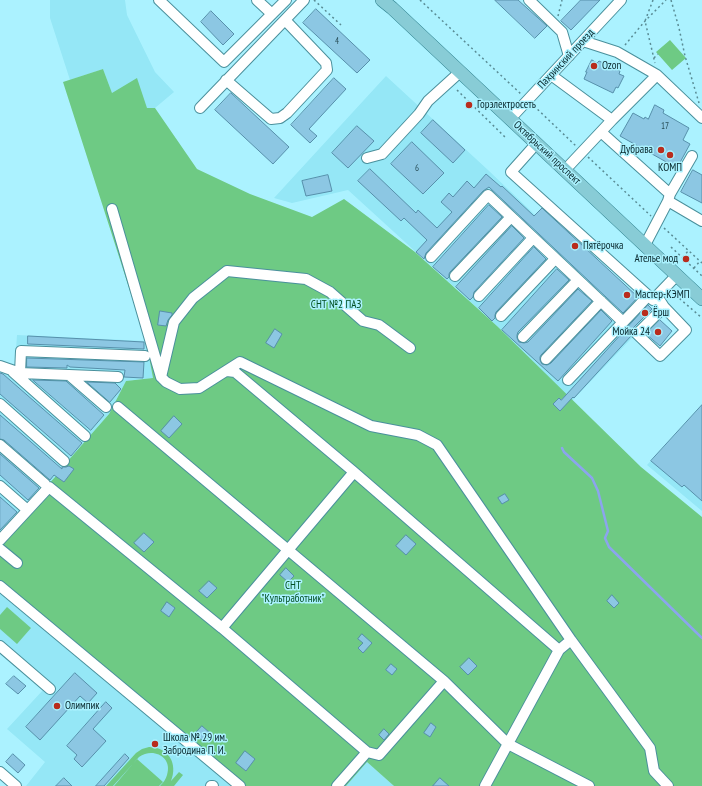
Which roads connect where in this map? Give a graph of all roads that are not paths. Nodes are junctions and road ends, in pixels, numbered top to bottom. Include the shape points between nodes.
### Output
1 (159, 0) edge
2 (258, 0) edge
3 (286, 0) edge
4 (304, 0) edge
5 (529, 0) edge
6 (621, 0) edge
7 (386, 3) edge
8 (272, 14) junction
9 (285, 20) junction
10 (583, 41) junction
11 (569, 56) junction
12 (460, 72) junction
13 (656, 72) junction
14 (551, 75) junction
15 (226, 80) junction
16 (200, 108) dead end
17 (702, 118) edge
18 (510, 119) junction
19 (612, 120) junction
20 (602, 132) junction
21 (536, 144) junction
22 (692, 156) dead end
23 (366, 158) dead end
24 (565, 170) junction
25 (669, 197) junction
26 (112, 209) dead end
27 (511, 217) junction
28 (702, 221) edge
29 (533, 238) junction
30 (645, 245) junction
31 (431, 257) dead end
32 (555, 259) junction
33 (677, 275) junction
34 (455, 276) dead end
35 (578, 280) junction
36 (701, 295) edge
37 (479, 296) dead end
38 (652, 296) junction
39 (601, 301) junction
40 (664, 307) junction
41 (501, 316) dead end
42 (623, 322) junction
43 (523, 337) dead end
44 (410, 348) dead end
45 (145, 356) dead end
46 (546, 359) dead end
47 (0, 366) edge
48 (227, 371) junction
49 (15, 372) junction
50 (69, 375) junction
51 (118, 377) dead end
52 (161, 377) junction
53 (568, 380) dead end
54 (0, 404) edge
55 (106, 407) dead end
56 (118, 407) dead end
57 (85, 436) dead end
58 (0, 445) edge
59 (64, 460) dead end
60 (354, 472) junction
61 (45, 484) dead end
62 (0, 486) edge
63 (24, 507) dead end
64 (0, 540) edge
65 (0, 549) edge
66 (288, 551) junction
67 (17, 563) dead end
68 (0, 586) edge
69 (222, 628) junction
70 (571, 640) junction
71 (0, 646) edge
72 (559, 650) junction
73 (444, 681) junction
74 (50, 689) dead end
75 (508, 744) junction
76 (367, 752) junction
77 (0, 772) edge
78 (16, 786) edge
79 (240, 786) edge
80 (337, 786) edge
81 (486, 786) edge
82 (589, 786) edge
83 (668, 786) edge

1 - 8 street via 224,62
2 - 8 street
3 - 8 street
4 - 9 street
5 - 11 street via 562,32
6 - 10 street, Пахринский проезд
7 - 12 main road, Октябрьский проспект
9 - 15 street
9 - 15 street via 326,63 327,70 287,113 280,118 272,119
10 - 11 street, Пахринский проезд
10 - 13 street via 617,52
11 - 14 street, Пахринский проезд
12 - 18 main road, Октябрьский проспект
12 - 23 street via 428,101 382,154
13 - 17 street
13 - 19 street
14 - 18 street, Пахринский проезд
14 - 19 street
15 - 16 street
18 - 21 main road, Октябрьский проспект
19 - 20 street
20 - 24 street
20 - 25 street
21 - 24 main road, Октябрьский проспект
21 - 38 street via 511,172
22 - 25 street
24 - 30 main road, Октябрьский проспект
25 - 28 street
25 - 30 street
26 - 52 street
27 - 29 street
27 - 31 street via 488,196
27 - 34 street
29 - 32 street
29 - 37 street
30 - 33 main road, Октябрьский проспект
32 - 35 street
32 - 41 street
33 - 36 main road, Октябрьский проспект
33 - 38 street
35 - 39 street
35 - 43 street
38 - 40 street
38 - 42 street
39 - 42 street
39 - 46 street
40 - 40 street via 686,330 660,356 637,334
42 - 53 street
44 - 52 street via 379,325 363,321 330,292 306,280 227,271 193,298 174,322
45 - 49 street via 21,351
47 - 49 street
48 - 52 street via 198,388 180,389
48 - 60 street via 235,372
48 - 70 street via 240,362 371,426 418,434 437,445
49 - 50 street
49 - 57 street
50 - 51 street
50 - 55 street
54 - 59 street
56 - 66 street
58 - 61 street
60 - 66 street
60 - 72 street
62 - 63 street
64 - 69 street via 49,487
65 - 67 street
66 - 69 street
66 - 73 street
68 - 79 street
69 - 76 street
70 - 72 street
70 - 83 street via 650,748 654,771
71 - 74 street
72 - 75 street
73 - 75 street
73 - 76 street via 379,755
75 - 81 street
75 - 82 street
76 - 80 street
77 - 78 street

